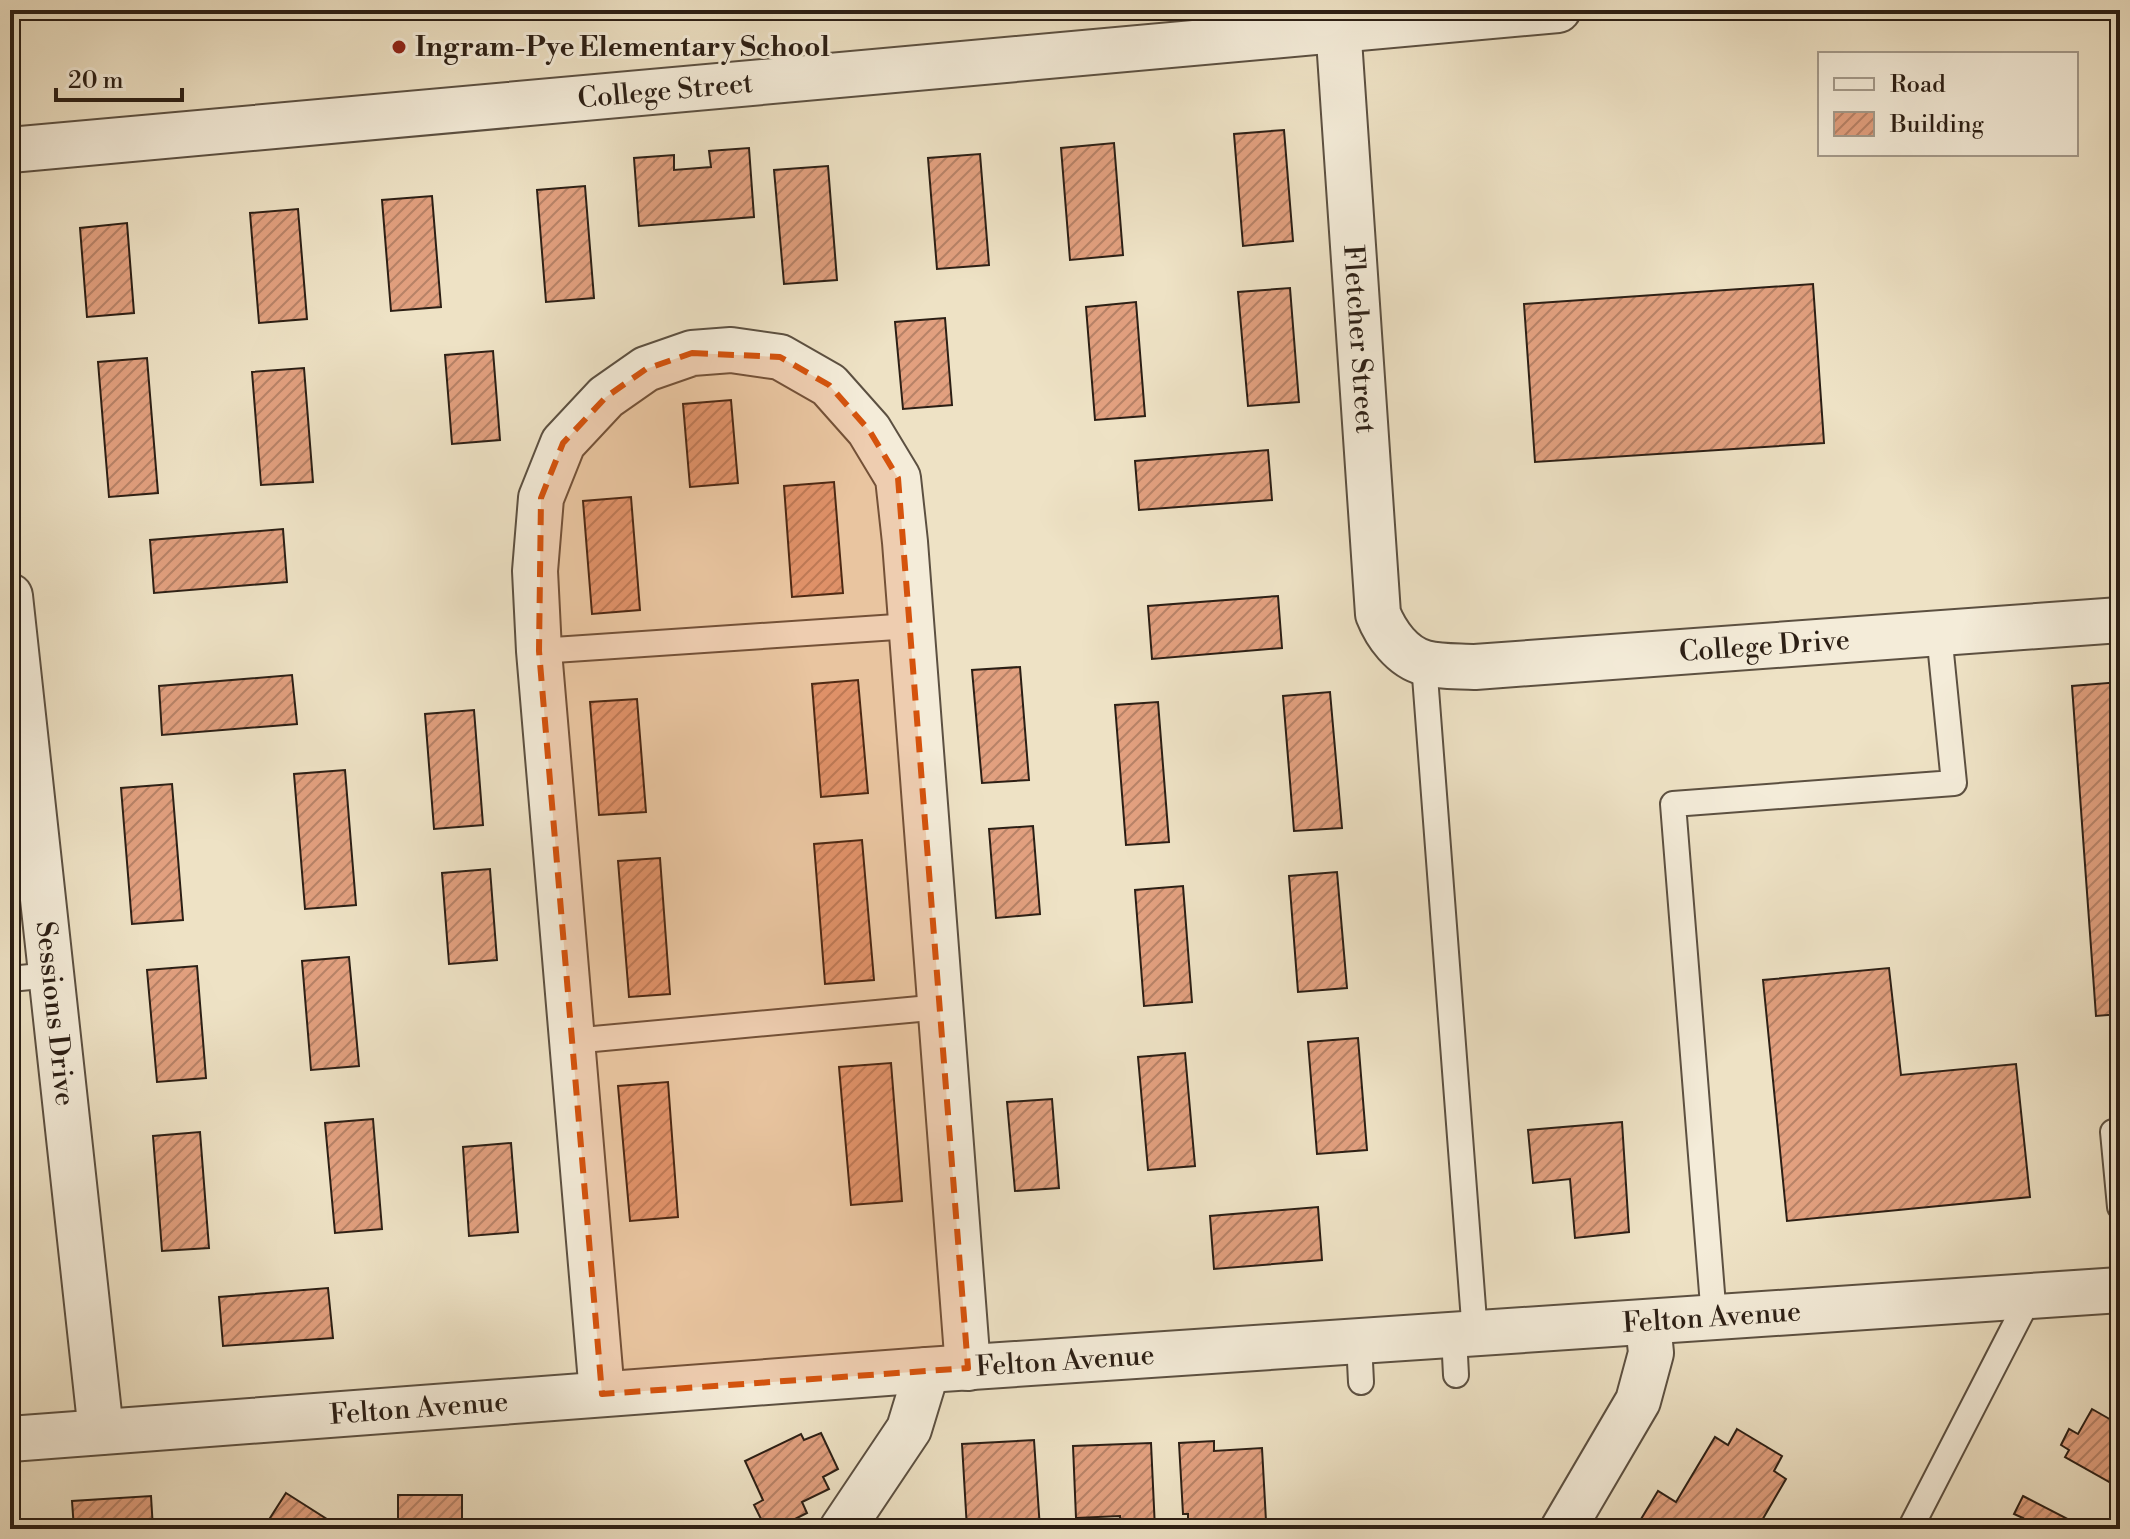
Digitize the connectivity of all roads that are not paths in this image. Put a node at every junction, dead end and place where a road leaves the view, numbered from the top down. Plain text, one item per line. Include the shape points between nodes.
1 (1558, 10) edge
2 (1338, 20) edge
3 (10, 150) edge
4 (10, 596) edge
5 (2120, 620) edge
6 (911, 626) junction
7 (1939, 633) junction
8 (539, 651) junction
9 (1417, 660) junction
10 (23, 835) edge
11 (31, 977) edge
12 (941, 1007) junction
13 (572, 1041) junction
14 (2120, 1132) edge
15 (2120, 1207) edge
16 (2120, 1290) edge
17 (2030, 1296) junction
18 (1714, 1318) junction
19 (1648, 1323) junction
20 (1462, 1348) junction
21 (948, 1369) junction
22 (602, 1394) junction
23 (101, 1432) junction
24 (10, 1439) edge
25 (842, 1529) edge
26 (1563, 1529) edge
27 (1910, 1529) edge

1 - 2 street, College Street
2 - 3 street, College Street
2 - 9 street, Fletcher Street via 1378,614 1386,634
4 - 10 street, Sessions Drive
5 - 7 street, College Drive
6 - 8 lane
6 - 8 street via 898,478 869,430 829,385 780,357 731,350 692,353 646,369 606,397 563,443 541,498 535,571
6 - 12 street
7 - 9 street, College Drive via 1475,667
7 - 18 lane via 1954,783 1673,804
8 - 13 street
9 - 20 lane
10 - 11 street, Sessions Drive
11 - 23 street, Sessions Drive
12 - 13 lane
12 - 21 street
13 - 22 street
14 - 15 lane via 2113,1132
16 - 17 street, Felton Avenue
17 - 18 street, Felton Avenue
17 - 27 lane
18 - 19 street, Felton Avenue
19 - 20 street, Felton Avenue
19 - 26 street via 1651,1353 1638,1401
20 - 21 street, Felton Avenue via 1360,1362
21 - 22 street, Felton Avenue
21 - 25 street
22 - 23 street, Felton Avenue
23 - 24 street, Felton Avenue

